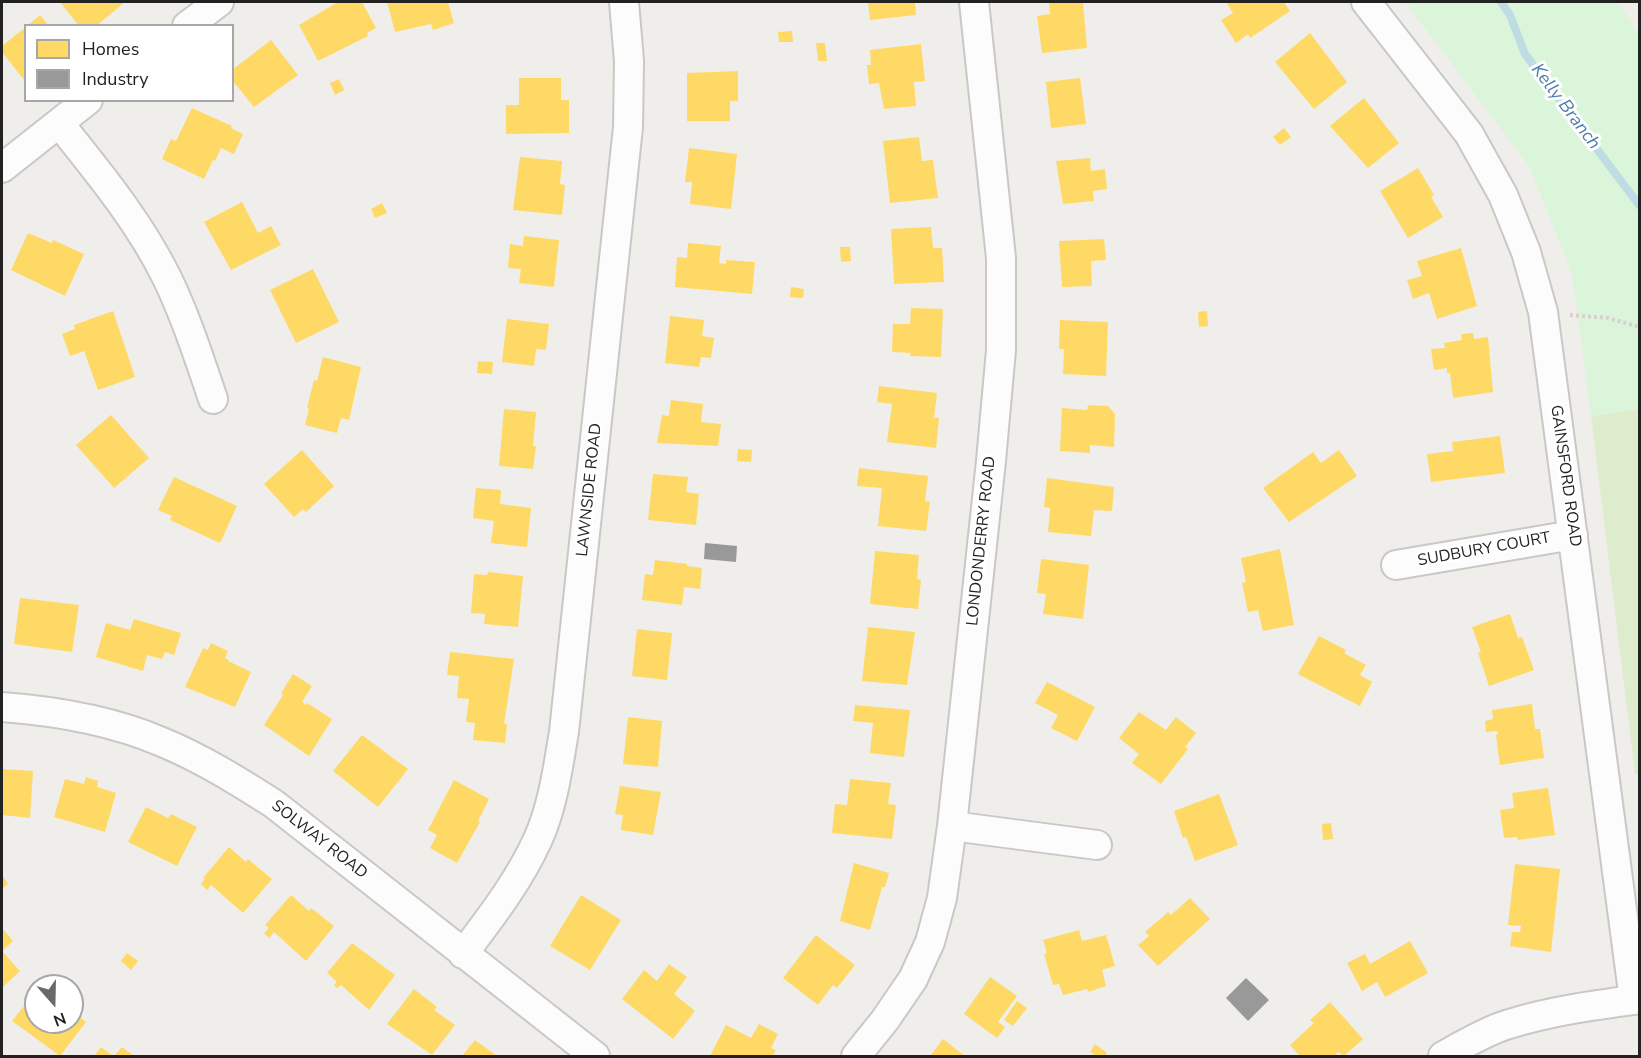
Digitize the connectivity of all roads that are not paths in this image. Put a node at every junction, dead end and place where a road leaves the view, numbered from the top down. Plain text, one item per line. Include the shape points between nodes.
1 (219, 2) edge
2 (624, 2) edge
3 (974, 2) edge
4 (1366, 2) edge
5 (190, 24) edge
6 (85, 102) edge
7 (59, 123) junction
8 (2, 168) edge
9 (213, 399) dead end
10 (1573, 535) junction
11 (1395, 565) dead end
12 (2, 707) edge
13 (952, 826) junction
14 (1097, 845) dead end
15 (463, 954) junction
16 (1637, 999) edge
17 (595, 1056) edge
18 (856, 1056) edge
19 (1443, 1056) edge

1 - 5 street
2 - 15 street, LAWNSIDE ROAD via 628,127 564,732 539,837 510,891
3 - 13 street, LONDONDERRY ROAD via 1001,258 1001,350
4 - 10 street, GAINSFORD ROAD via 1469,134 1503,195 1526,252 1543,312
6 - 7 street
7 - 8 street
7 - 9 street via 105,180 166,276 189,327
10 - 11 street, SUDBURY COURT
10 - 16 street, GAINSFORD ROAD
12 - 15 street, SOLWAY ROAD via 101,721 162,741 225,773 274,804
13 - 14 street
13 - 18 street, LONDONDERRY ROAD via 942,898 930,942 913,979
15 - 17 street, SOLWAY ROAD
16 - 19 street via 1569,1009 1506,1025

